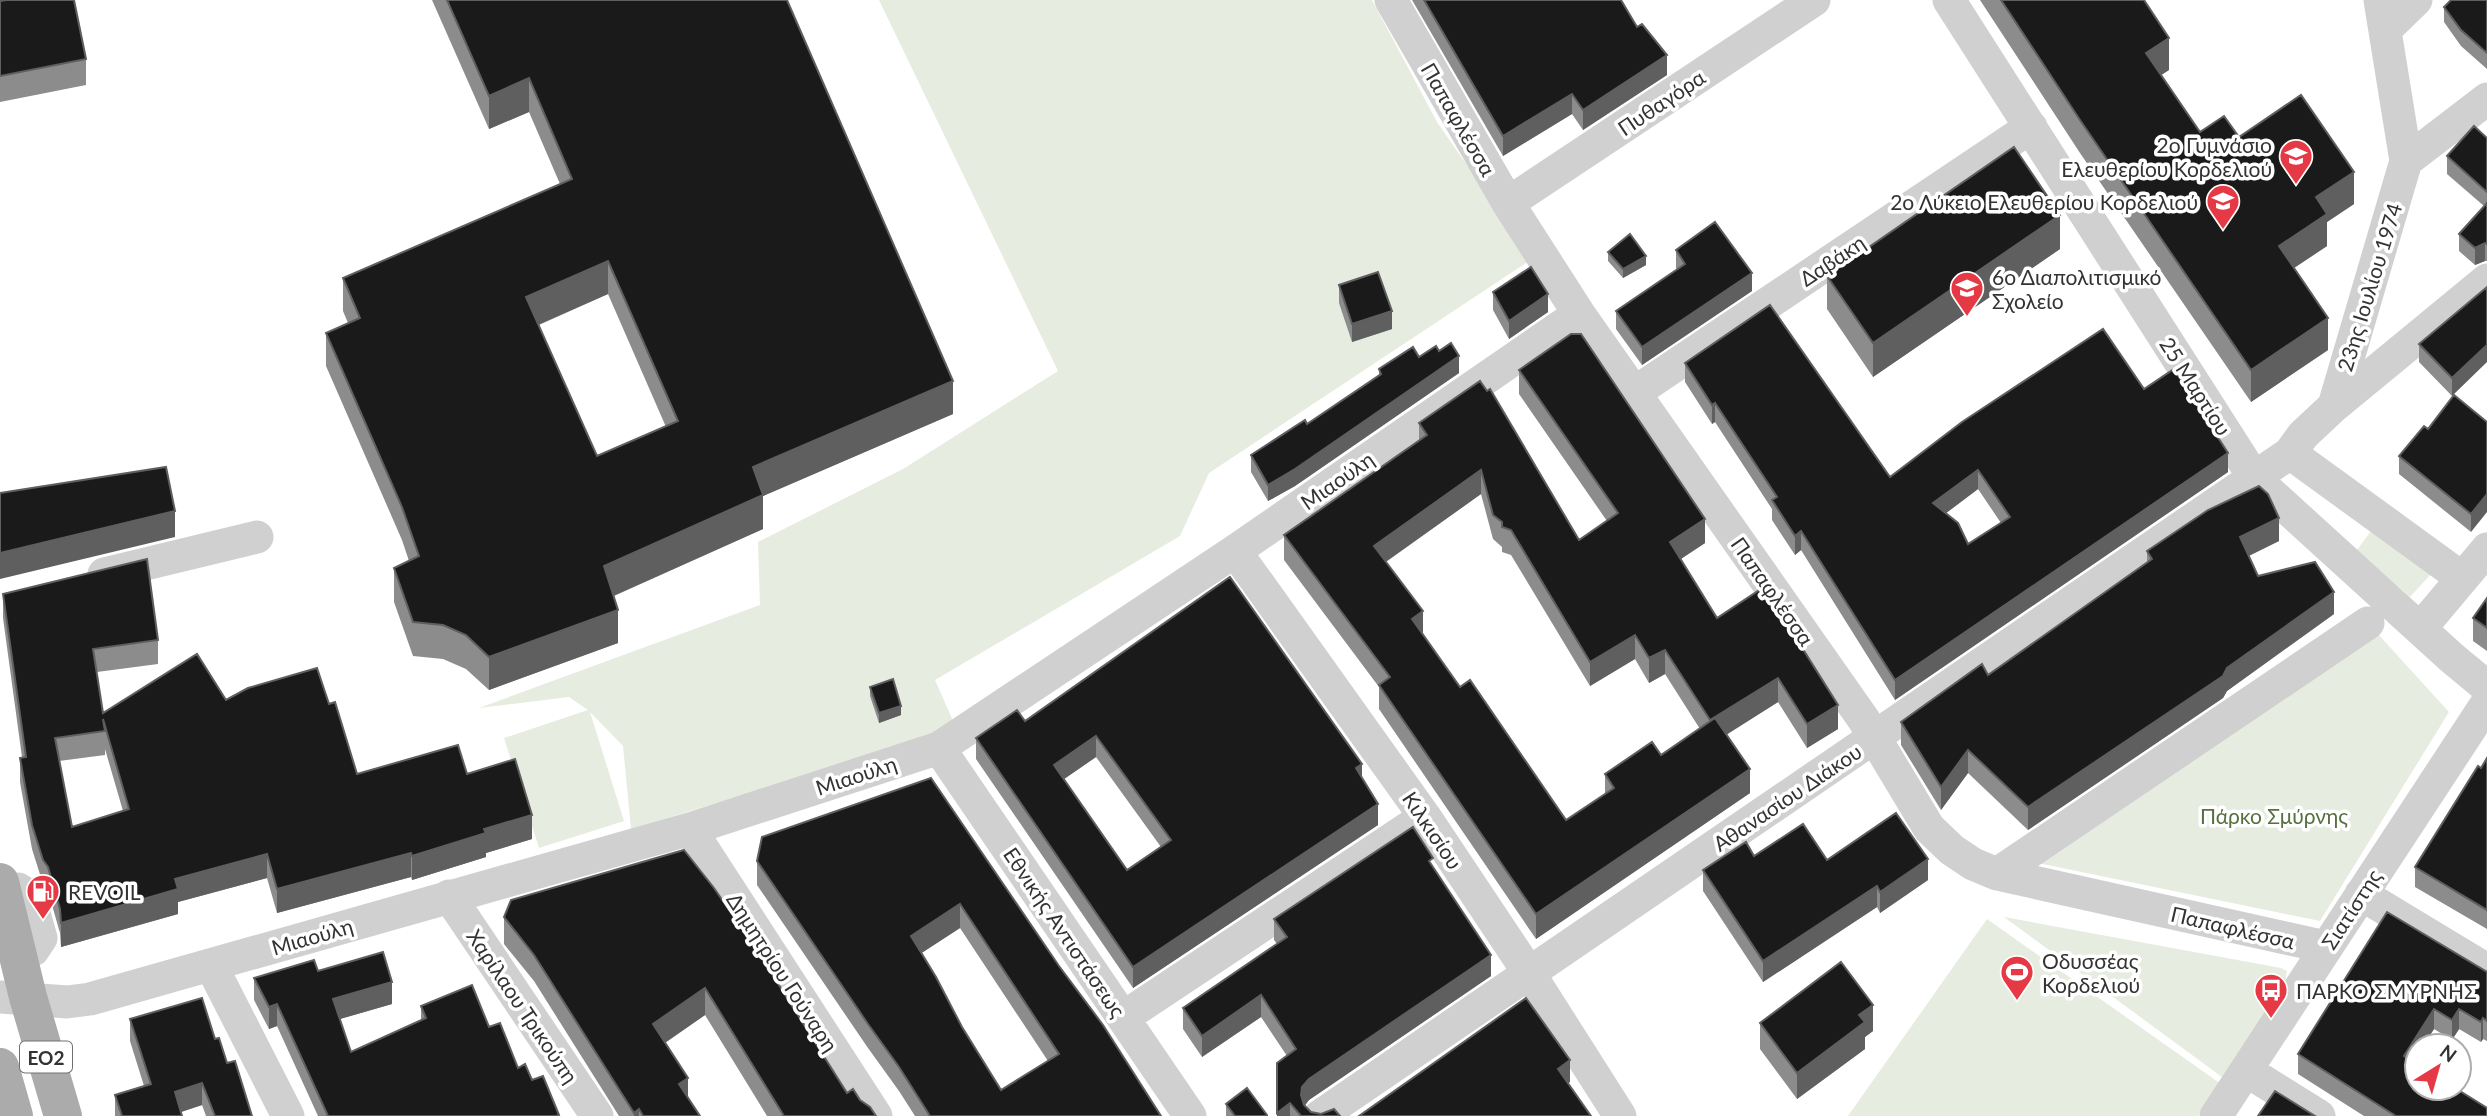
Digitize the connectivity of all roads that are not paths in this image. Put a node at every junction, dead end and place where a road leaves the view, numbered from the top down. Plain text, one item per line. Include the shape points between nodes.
1 (1391, 0) edge
2 (1814, 0) edge
3 (1949, 0) edge
4 (2416, 0) edge
5 (2383, 14) edge
6 (2487, 99) edge
7 (2031, 127) junction
8 (2406, 161) junction
9 (1508, 203) junction
10 (2487, 280) edge
11 (1579, 314) junction
12 (1634, 393) junction
13 (2334, 406) junction
14 (2290, 453) junction
15 (2255, 479) junction
16 (257, 537) dead end
17 (2487, 549) edge
18 (1236, 551) junction
19 (2462, 578) junction
20 (81, 579) edge
21 (2368, 623) dead end
22 (2420, 628) junction
23 (2487, 687) edge
24 (2487, 703) edge
25 (1875, 738) junction
26 (939, 748) junction
27 (1425, 817) junction
28 (690, 829) junction
29 (1997, 874) junction
30 (9, 886) edge
31 (2361, 894) junction
32 (449, 896) junction
33 (2326, 947) junction
34 (33, 950) dead end
35 (211, 965) junction
36 (2487, 970) edge
37 (1530, 973) junction
38 (14, 997) edge
39 (1124, 1017) junction
40 (0, 1067) edge
41 (2247, 1071) junction
42 (15, 1116) edge
43 (63, 1116) edge
44 (288, 1116) edge
45 (597, 1116) edge
46 (876, 1116) edge
47 (1190, 1116) edge
48 (1320, 1116) edge
49 (1620, 1116) edge
50 (2216, 1116) edge
51 (2319, 1116) edge

1 - 9 street, Παπαφλέσσα
2 - 9 street, Πυθαγόρα
3 - 7 street, 25 Μαρτίου
4 - 5 street
5 - 8 street
6 - 8 street
7 - 12 street, Δαβάκη
7 - 15 street, 25 Μαρτίου
8 - 13 street, 23ης Ιουλίου 1974
9 - 11 street, Παπαφλέσσα
10 - 13 street
11 - 12 street, Παπαφλέσσα
11 - 18 street, Μιαούλη
12 - 25 street, Παπαφλέσσα
13 - 14 street
14 - 15 street
14 - 19 street
15 - 22 street, 25 Μαρτίου
15 - 25 street, Αθανασίου Διάκου
16 - 20 street
17 - 19 street
18 - 26 street, Μιαούλη
18 - 27 street, Κιλκισίου
19 - 22 street
21 - 29 street
22 - 23 street, 25 Μαρτίου
24 - 31 street, Σιατίστης
25 - 29 street, Παπαφλέσσα via 1929,828 1962,857
25 - 37 street, Αθανασίου Διάκου
26 - 28 street, Μιαούλη
26 - 39 street, Εθνικής Αντιστάσεως
27 - 37 street, Κιλκισίου
27 - 39 street
28 - 32 street, Μιαούλη
28 - 46 street, Δημητρίου Γούναρη
29 - 33 street, Παπαφλέσσα
30 - 34 street via 29,896 41,938
30 - 38 main road, ΕΟ2
31 - 33 street, Σιατίστης
31 - 36 street
32 - 35 street, Μιαούλη
32 - 45 street, Χαρίλαου Τρικούπη
33 - 41 street, Σιατίστης
35 - 38 street, Μιαούλη via 79,1001
35 - 44 street
37 - 48 street, Αθανασίου Διάκου
37 - 49 street, Κιλκισίου
38 - 43 main road, ΕΟ2
39 - 47 street, Εθνικής Αντιστάσεως
40 - 42 main road, ΕΟ2
41 - 50 street, Σιατίστης
41 - 51 street

